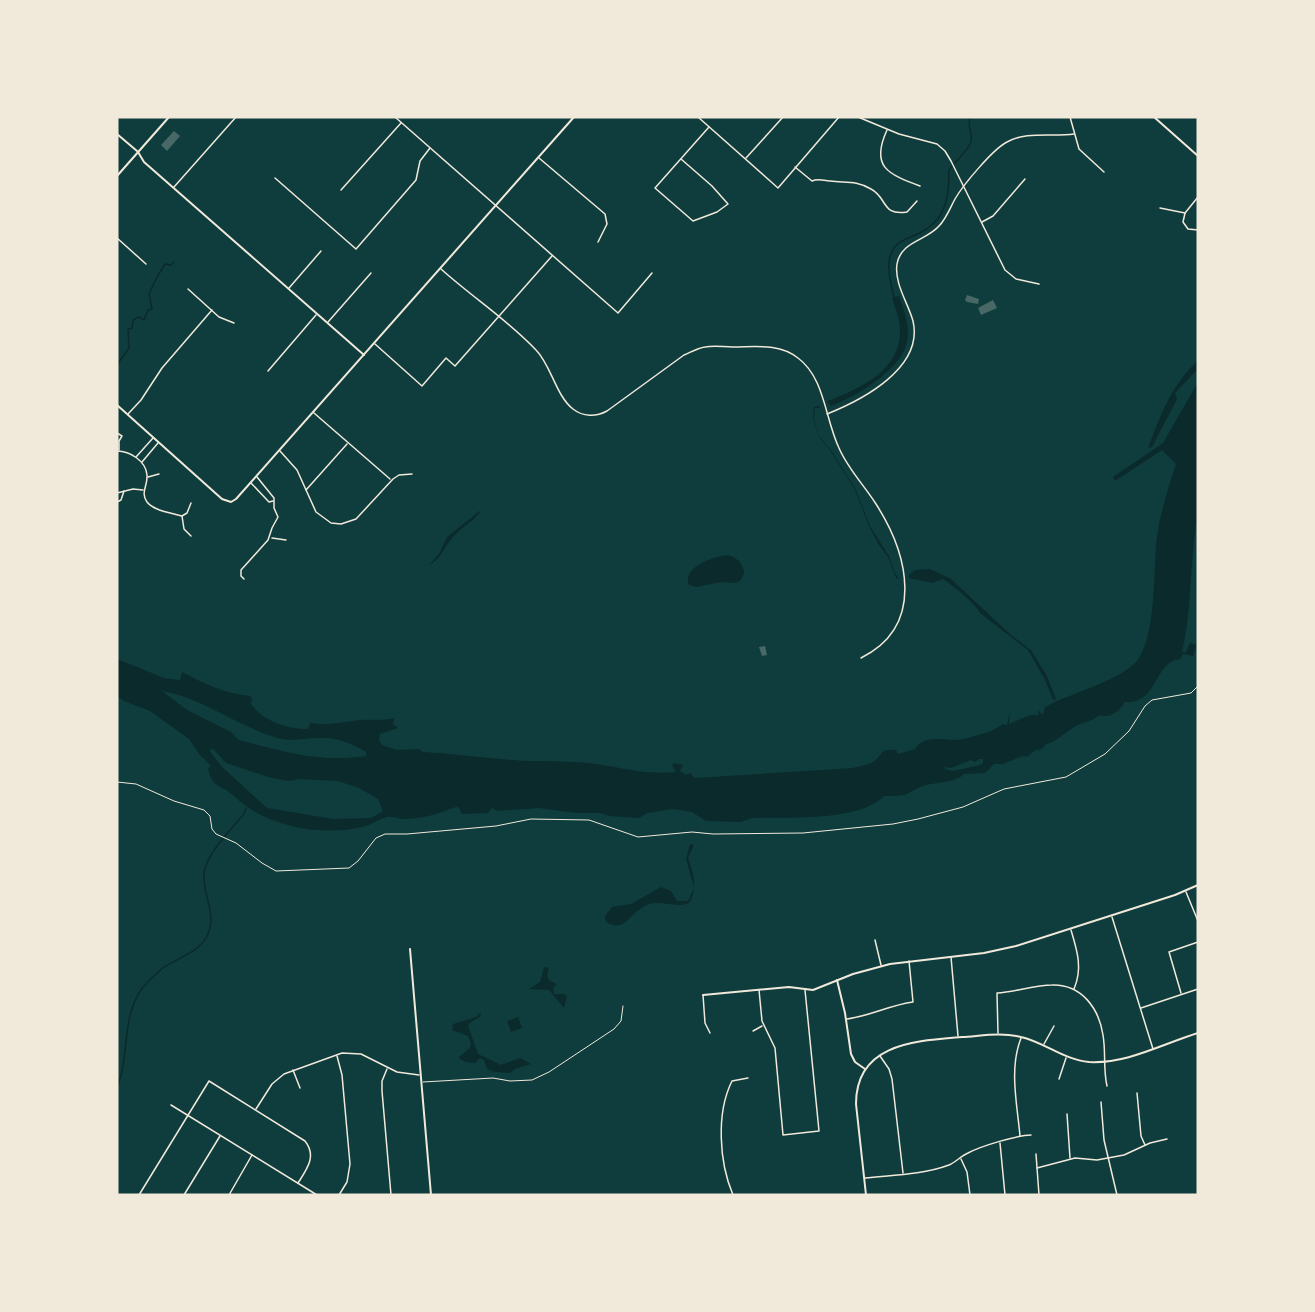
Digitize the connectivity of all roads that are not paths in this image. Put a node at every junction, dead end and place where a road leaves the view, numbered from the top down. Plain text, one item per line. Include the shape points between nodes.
1 (169, 117) edge
2 (236, 117) edge
3 (395, 117) edge
4 (574, 117) edge
5 (698, 117) edge
6 (783, 117) edge
7 (839, 117) edge
8 (858, 117) edge
9 (1070, 117) edge
10 (1154, 117) edge
11 (401, 122) junction
12 (709, 127) junction
13 (887, 129) junction
14 (117, 134) edge
15 (1074, 134) junction
16 (430, 148) junction
17 (138, 152) junction
18 (1198, 156) edge
19 (538, 157) junction
20 (681, 159) junction
21 (746, 159) junction
22 (795, 167) junction
23 (1104, 172) dead end
24 (117, 176) edge
25 (275, 178) dead end
26 (1025, 179) dead end
27 (920, 186) dead end
28 (964, 187) junction
29 (173, 188) junction
30 (341, 190) dead end
31 (1198, 197) edge
32 (917, 201) dead end
33 (496, 206) junction
34 (1160, 208) dead end
35 (1185, 213) junction
36 (982, 222) junction
37 (1198, 230) edge
38 (117, 238) edge
39 (598, 242) dead end
40 (321, 251) dead end
41 (552, 255) junction
42 (146, 264) dead end
43 (440, 269) junction
44 (371, 273) dead end
45 (652, 273) dead end
46 (1039, 284) dead end
47 (288, 288) junction
48 (188, 289) dead end
49 (212, 310) junction
50 (317, 314) junction
51 (498, 316) junction
52 (234, 323) dead end
53 (327, 323) junction
54 (375, 344) junction
55 (364, 355) junction
56 (268, 371) dead end
57 (117, 405) edge
58 (314, 413) junction
59 (128, 414) junction
60 (827, 414) junction
61 (117, 433) edge
62 (153, 437) junction
63 (118, 440) edge
64 (159, 442) junction
65 (348, 442) junction
66 (146, 446) junction
67 (118, 451) edge
68 (151, 451) junction
69 (280, 451) junction
70 (135, 458) junction
71 (141, 462) junction
72 (159, 474) dead end
73 (412, 474) dead end
74 (147, 477) junction
75 (256, 477) junction
76 (391, 480) junction
77 (251, 483) junction
78 (143, 490) junction
79 (306, 490) junction
80 (124, 491) junction
81 (117, 493) edge
82 (274, 501) junction
83 (117, 502) edge
84 (191, 503) dead end
85 (182, 516) junction
86 (191, 536) dead end
87 (270, 538) junction
88 (286, 540) dead end
89 (244, 579) dead end
90 (861, 658) dead end
91 (1198, 885) edge
92 (1186, 891) junction
93 (1112, 916) junction
94 (1198, 921) edge
95 (1071, 929) junction
96 (875, 940) dead end
97 (1198, 942) edge
98 (410, 949) dead end
99 (951, 956) junction
100 (909, 961) junction
101 (881, 966) junction
102 (837, 980) junction
103 (1198, 988) edge
104 (759, 989) junction
105 (1074, 989) junction
106 (805, 990) junction
107 (1181, 993) junction
108 (703, 994) joint
109 (623, 1006) dead end
110 (1140, 1008) junction
111 (846, 1019) junction
112 (763, 1026) junction
113 (1054, 1026) dead end
114 (753, 1031) dead end
115 (710, 1033) dead end
116 (1198, 1033) edge
117 (998, 1034) junction
118 (958, 1037) junction
119 (1021, 1037) junction
120 (1043, 1046) junction
121 (1153, 1049) junction
122 (337, 1055) junction
123 (879, 1056) junction
124 (1067, 1057) junction
125 (1105, 1061) junction
126 (388, 1068) junction
127 (293, 1069) junction
128 (866, 1070) junction
129 (419, 1075) junction
130 (748, 1078) dead end
131 (1059, 1079) dead end
132 (420, 1082) junction
133 (1107, 1086) dead end
134 (300, 1088) dead end
135 (1137, 1093) dead end
136 (1101, 1102) dead end
137 (171, 1105) dead end
138 (256, 1110) junction
139 (1067, 1114) dead end
140 (188, 1115) junction
141 (220, 1135) junction
142 (1031, 1135) dead end
143 (1020, 1136) junction
144 (1167, 1139) dead end
145 (999, 1142) junction
146 (1146, 1145) junction
147 (1036, 1154) dead end
148 (252, 1155) junction
149 (1108, 1158) junction
150 (960, 1159) junction
151 (1070, 1159) junction
152 (1037, 1168) junction
153 (903, 1174) junction
154 (864, 1178) junction
155 (298, 1183) junction
156 (139, 1195) edge
157 (184, 1195) edge
158 (229, 1195) edge
159 (317, 1195) edge
160 (339, 1195) edge
161 (391, 1195) edge
162 (431, 1195) edge
163 (733, 1195) edge
164 (866, 1195) edge
165 (970, 1195) edge
166 (1005, 1195) edge
167 (1040, 1195) edge
168 (1117, 1195) edge

1 - 17 street
2 - 29 street
3 - 11 street
4 - 19 street
5 - 12 street
6 - 21 street
7 - 22 street
8 - 13 street
9 - 15 street
10 - 18 street
11 - 16 street
11 - 30 street
12 - 20 street
12 - 21 street
13 - 27 street via 880,149 885,168
13 - 28 street via 937,144 945,151
14 - 17 street
15 - 23 street via 1082,152
15 - 28 street via 1010,140
16 - 25 street via 420,161 415,182 356,249
16 - 33 street
17 - 24 street
17 - 29 street via 141,160
19 - 33 street
19 - 39 street via 605,214 607,224
20 - 20 street via 655,188 693,221 728,204
21 - 22 street via 778,188
22 - 32 street via 812,181 848,181 871,188 892,211 907,212
26 - 36 street via 993,216
28 - 36 street
28 - 60 street via 939,227 906,247 897,262 897,275 913,324 908,356 884,382
29 - 47 street
31 - 35 street
33 - 41 street
33 - 43 street
34 - 35 street
35 - 37 street via 1185,226
36 - 46 street via 1005,270 1016,279
38 - 42 street
40 - 47 street
41 - 45 street via 618,314
41 - 51 street
43 - 51 street
43 - 54 street
44 - 53 street
47 - 50 street
48 - 49 street
49 - 52 street
49 - 59 street
50 - 53 street
50 - 56 street
51 - 54 street via 454,366 446,358 422,386
51 - 60 street via 538,351 569,406 583,415 604,413 684,355 718,346 771,347 797,357 815,378
53 - 55 street
54 - 55 street
55 - 58 street
57 - 59 street
58 - 65 street
58 - 69 street
59 - 62 street
60 - 90 street via 845,461 886,523 905,574 905,599 897,625 880,646
61 - 63 street via 123,436
62 - 64 street
62 - 66 street
63 - 67 street
64 - 68 street
64 - 77 street via 226,501 236,499
65 - 76 street
65 - 79 street
66 - 68 street
66 - 70 street
67 - 70 street
68 - 71 street
69 - 75 street
69 - 79 street via 294,465
70 - 71 street
71 - 74 street
72 - 74 street
73 - 76 street
74 - 78 street
75 - 77 street
75 - 82 street
76 - 79 street via 360,516 341,524 319,516
77 - 82 street via 269,502
78 - 80 street
78 - 85 street via 152,507
80 - 81 street
80 - 83 street
82 - 87 street via 278,517
84 - 85 street via 188,513
85 - 86 street via 184,529
87 - 88 street
87 - 89 street via 241,570
91 - 92 street
92 - 93 street
92 - 94 street
93 - 95 street
93 - 110 street
95 - 99 street via 1006,949
95 - 105 street via 1079,964
96 - 101 street
97 - 107 street via 1169,952
98 - 129 street
99 - 100 street
99 - 118 street
100 - 101 street
100 - 111 street via 913,1002
101 - 102 street
102 - 106 street
102 - 111 street
103 - 107 street
104 - 106 street
104 - 108 street
104 - 112 street
105 - 117 street via 1050,985 997,993
105 - 125 street via 1090,1001 1099,1018
106 - 112 street via 819,1131 783,1135 775,1048
107 - 110 street
108 - 115 street via 705,1023
109 - 132 lane via 621,1021 614,1029 532,1080
110 - 121 street
111 - 128 street via 851,1054
112 - 114 street
113 - 120 street
116 - 121 street
117 - 118 street
117 - 119 street
118 - 123 street via 915,1042
119 - 120 street
119 - 143 street via 1014,1077
120 - 124 street
121 - 125 street
122 - 126 street via 361,1054
122 - 127 street
122 - 160 street via 350,1164 349,1176
123 - 128 street
123 - 153 street via 892,1078
124 - 125 street
124 - 131 street
125 - 133 street
126 - 129 street
126 - 161 street via 381,1091
127 - 134 street
127 - 138 street via 272,1083
128 - 154 street via 856,1098
129 - 132 street
130 - 163 street via 732,1081 721,1110 726,1174
132 - 162 street
135 - 146 street
136 - 149 street
137 - 140 street
138 - 140 street via 209,1081
138 - 155 street via 308,1145 311,1160
139 - 151 street
140 - 141 street
140 - 156 street
141 - 148 street
141 - 157 street
142 - 143 street
143 - 145 street
144 - 146 street
145 - 150 street
145 - 166 street
146 - 149 street via 1132,1153
147 - 152 street
148 - 155 street
148 - 158 street
149 - 151 street
149 - 168 street
150 - 153 street via 939,1168
150 - 165 street via 967,1172
151 - 152 street
152 - 167 street
153 - 154 street
154 - 164 street
155 - 159 street

